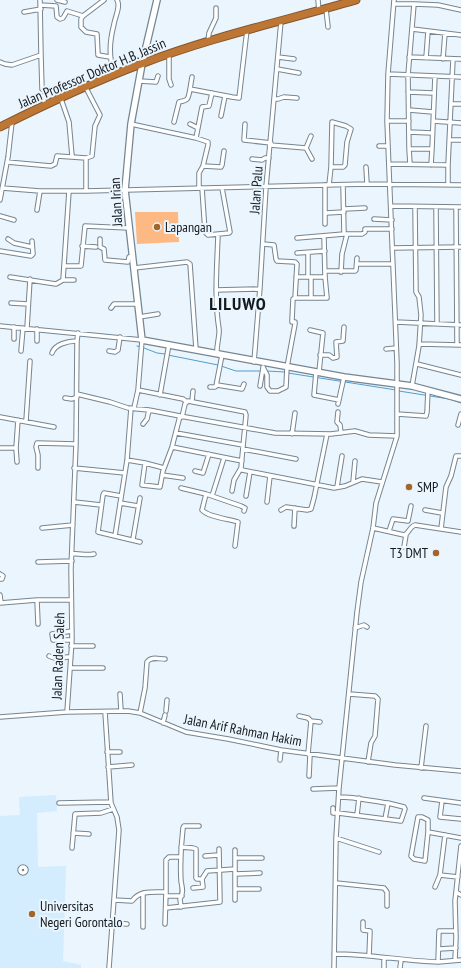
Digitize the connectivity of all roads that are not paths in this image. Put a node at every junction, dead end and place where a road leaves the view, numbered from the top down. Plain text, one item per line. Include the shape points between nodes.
1 (40, 0) edge
2 (52, 0) edge
3 (57, 0) edge
4 (104, 0) edge
5 (117, 0) edge
6 (157, 0) edge
7 (318, 0) edge
8 (356, 0) edge
9 (65, 2) dead end
10 (394, 2) edge
11 (414, 4) junction
12 (52, 5) junction
13 (40, 7) junction
14 (216, 8) dead end
15 (322, 10) junction
16 (461, 10) edge
17 (24, 12) dead end
18 (83, 16) junction
19 (281, 21) junction
20 (328, 27) dead end
21 (412, 29) junction
22 (247, 30) junction
23 (428, 31) junction
24 (445, 33) junction
25 (461, 35) edge
26 (208, 41) junction
27 (169, 54) junction
28 (41, 55) junction
29 (110, 57) junction
30 (278, 57) junction
31 (409, 57) junction
32 (426, 58) junction
33 (294, 59) dead end
34 (443, 59) junction
35 (453, 59) junction
36 (461, 59) edge
37 (0, 62) edge
38 (142, 64) junction
39 (277, 69) junction
40 (299, 73) dead end
41 (388, 74) junction
42 (114, 75) junction
43 (408, 75) junction
44 (158, 76) dead end
45 (434, 76) junction
46 (192, 77) dead end
47 (452, 77) junction
48 (461, 77) edge
49 (139, 81) junction
50 (171, 85) dead end
51 (86, 88) junction
52 (42, 89) dead end
53 (190, 89) junction
54 (408, 92) junction
55 (212, 93) junction
56 (433, 93) junction
57 (43, 96) dead end
58 (226, 96) junction
59 (61, 98) junction
60 (297, 98) dead end
61 (274, 99) junction
62 (451, 104) junction
63 (461, 104) edge
64 (45, 106) junction
65 (409, 110) junction
66 (433, 112) junction
67 (221, 116) dead end
68 (12, 121) junction
69 (387, 121) junction
70 (409, 121) junction
71 (433, 121) junction
72 (174, 122) dead end
73 (450, 123) junction
74 (461, 123) edge
75 (131, 124) junction
76 (190, 124) dead end
77 (245, 124) dead end
78 (0, 127) edge
79 (198, 128) junction
80 (409, 132) junction
81 (432, 133) junction
82 (312, 136) dead end
83 (196, 138) junction
84 (449, 140) junction
85 (461, 140) edge
86 (270, 144) junction
87 (379, 146) dead end
88 (388, 146) junction
89 (306, 148) junction
90 (409, 149) junction
91 (432, 150) junction
92 (224, 151) dead end
93 (72, 156) junction
94 (86, 158) junction
95 (269, 158) junction
96 (252, 159) dead end
97 (312, 159) dead end
98 (6, 162) junction
99 (389, 164) junction
100 (410, 164) junction
101 (431, 165) junction
102 (448, 165) junction
103 (203, 166) junction
104 (331, 167) junction
105 (366, 167) dead end
106 (367, 184) junction
107 (390, 184) junction
108 (325, 185) junction
109 (330, 185) junction
110 (343, 185) junction
111 (448, 185) junction
112 (461, 185) edge
113 (266, 187) junction
114 (200, 188) junction
115 (222, 188) junction
116 (1, 190) edge
117 (40, 190) junction
118 (125, 190) junction
119 (69, 191) junction
120 (86, 191) junction
121 (0, 200) edge
122 (392, 206) junction
123 (415, 207) junction
124 (436, 207) junction
125 (456, 207) junction
126 (461, 207) edge
127 (365, 208) dead end
128 (37, 210) dead end
129 (344, 210) junction
130 (326, 214) junction
131 (0, 216) edge
132 (374, 219) dead end
133 (14, 220) dead end
134 (392, 220) junction
135 (325, 224) dead end
136 (129, 228) junction
137 (392, 229) junction
138 (346, 234) junction
139 (218, 235) junction
140 (324, 237) junction
141 (297, 238) dead end
142 (8, 239) dead end
143 (100, 239) dead end
144 (32, 241) dead end
145 (263, 244) junction
146 (82, 246) junction
147 (32, 247) junction
148 (96, 247) dead end
149 (415, 247) junction
150 (436, 247) junction
151 (456, 247) junction
152 (461, 247) edge
153 (392, 248) junction
154 (0, 251) edge
155 (325, 252) junction
156 (308, 253) junction
157 (297, 254) dead end
158 (133, 256) junction
159 (357, 258) dead end
160 (357, 264) junction
161 (392, 264) junction
162 (64, 266) junction
163 (134, 268) junction
164 (325, 271) junction
165 (341, 272) junction
166 (10, 276) dead end
167 (296, 276) junction
168 (309, 277) junction
169 (325, 277) junction
170 (30, 279) junction
171 (63, 280) junction
172 (74, 280) dead end
173 (260, 289) junction
174 (216, 290) junction
175 (295, 298) junction
176 (311, 298) junction
177 (11, 303) dead end
178 (28, 304) junction
179 (138, 304) junction
180 (111, 308) dead end
181 (158, 314) dead end
182 (139, 317) junction
183 (396, 322) junction
184 (420, 323) junction
185 (438, 324) junction
186 (459, 325) edge
187 (0, 326) edge
188 (14, 327) junction
189 (344, 327) dead end
190 (25, 328) junction
191 (37, 330) junction
192 (310, 330) dead end
193 (78, 334) junction
194 (14, 339) dead end
195 (120, 339) junction
196 (77, 340) junction
197 (37, 341) dead end
198 (142, 342) junction
199 (168, 344) junction
200 (419, 344) junction
201 (459, 345) edge
202 (396, 348) junction
203 (196, 349) junction
204 (386, 349) dead end
205 (21, 351) dead end
206 (109, 351) dead end
207 (52, 353) dead end
208 (219, 354) junction
209 (320, 355) junction
210 (30, 361) dead end
211 (254, 362) junction
212 (417, 364) junction
213 (263, 369) junction
214 (287, 371) junction
215 (316, 374) junction
216 (461, 374) edge
217 (344, 378) junction
218 (244, 384) dead end
219 (217, 385) junction
220 (260, 386) dead end
221 (412, 386) junction
222 (210, 387) dead end
223 (398, 388) junction
224 (138, 390) junction
225 (193, 391) dead end
226 (427, 393) junction
227 (77, 395) junction
228 (160, 395) junction
229 (65, 398) dead end
230 (461, 399) edge
231 (192, 401) junction
232 (186, 402) junction
233 (133, 408) junction
234 (149, 410) junction
235 (338, 412) dead end
236 (295, 414) dead end
237 (400, 414) junction
238 (461, 414) edge
239 (181, 416) junction
240 (0, 417) edge
241 (18, 420) junction
242 (26, 421) junction
243 (143, 424) dead end
244 (458, 425) dead end
245 (54, 427) dead end
246 (245, 428) junction
247 (176, 433) junction
248 (341, 433) junction
249 (292, 434) junction
250 (327, 434) junction
251 (397, 436) junction
252 (76, 444) junction
253 (243, 447) junction
254 (0, 448) edge
255 (16, 448) junction
256 (172, 448) junction
257 (209, 454) junction
258 (342, 456) dead end
259 (461, 456) edge
260 (224, 458) junction
261 (127, 460) junction
262 (296, 460) dead end
263 (242, 461) junction
264 (355, 461) dead end
265 (17, 462) dead end
266 (145, 463) junction
267 (38, 468) dead end
268 (74, 468) junction
269 (164, 468) junction
270 (241, 468) junction
271 (195, 471) dead end
272 (250, 472) junction
273 (125, 473) junction
274 (162, 475) junction
275 (270, 476) junction
276 (183, 478) dead end
277 (353, 482) junction
278 (382, 482) junction
279 (317, 484) junction
280 (337, 487) junction
281 (181, 488) dead end
282 (232, 491) dead end
283 (206, 494) junction
284 (121, 496) junction
285 (212, 496) junction
286 (246, 496) dead end
287 (140, 498) dead end
288 (74, 502) junction
289 (267, 502) dead end
290 (120, 503) junction
291 (101, 505) junction
292 (138, 506) junction
293 (411, 506) dead end
294 (295, 508) junction
295 (281, 510) dead end
296 (425, 510) dead end
297 (244, 511) dead end
298 (442, 513) junction
299 (73, 525) junction
300 (294, 526) dead end
301 (42, 528) dead end
302 (373, 528) junction
303 (441, 529) junction
304 (389, 531) junction
305 (461, 532) edge
306 (406, 534) junction
307 (115, 536) junction
308 (133, 539) junction
309 (140, 542) dead end
310 (235, 546) dead end
311 (404, 547) dead end
312 (72, 554) junction
313 (94, 554) dead end
314 (72, 561) junction
315 (38, 562) dead end
316 (0, 574) edge
317 (0, 579) edge
318 (0, 595) edge
319 (37, 600) junction
320 (71, 600) junction
321 (0, 603) edge
322 (38, 624) dead end
323 (367, 627) dead end
324 (355, 628) junction
325 (72, 631) junction
326 (72, 640) junction
327 (71, 646) junction
328 (93, 646) dead end
329 (49, 656) dead end
330 (71, 658) junction
331 (165, 659) dead end
332 (70, 668) junction
333 (103, 668) dead end
334 (120, 694) dead end
335 (349, 694) junction
336 (167, 700) dead end
337 (121, 711) junction
338 (66, 712) junction
339 (105, 712) junction
340 (140, 713) junction
341 (299, 716) dead end
342 (0, 717) edge
343 (311, 721) junction
344 (163, 722) junction
345 (320, 722) dead end
346 (426, 726) dead end
347 (281, 750) junction
348 (107, 752) junction
349 (120, 752) dead end
350 (309, 755) junction
351 (342, 759) junction
352 (280, 760) dead end
353 (368, 762) junction
354 (132, 765) dead end
355 (108, 767) junction
356 (421, 768) junction
357 (461, 771) edge
358 (309, 776) dead end
359 (339, 788) junction
360 (313, 789) dead end
361 (339, 797) junction
362 (359, 798) junction
363 (424, 798) dead end
364 (442, 801) junction
365 (110, 802) junction
366 (59, 803) dead end
367 (388, 803) junction
368 (461, 803) edge
369 (333, 808) dead end
370 (113, 810) junction
371 (338, 813) junction
372 (358, 815) junction
373 (461, 818) edge
374 (385, 819) junction
375 (199, 826) dead end
376 (428, 832) junction
377 (74, 833) junction
378 (89, 834) dead end
379 (445, 835) junction
380 (336, 838) junction
381 (461, 838) edge
382 (461, 846) edge
383 (181, 847) junction
384 (72, 848) dead end
385 (219, 849) dead end
386 (235, 850) dead end
387 (378, 852) dead end
388 (219, 855) junction
389 (206, 856) dead end
390 (180, 857) junction
391 (235, 858) junction
392 (262, 858) dead end
393 (219, 870) junction
394 (235, 871) junction
395 (260, 873) dead end
396 (440, 875) junction
397 (458, 877) junction
398 (202, 879) junction
399 (336, 884) junction
400 (435, 887) dead end
401 (193, 888) dead end
402 (235, 889) junction
403 (259, 889) dead end
404 (456, 892) junction
405 (143, 893) junction
406 (166, 894) junction
407 (461, 895) edge
408 (182, 896) junction
409 (114, 900) junction
410 (235, 900) dead end
411 (387, 906) dead end
412 (181, 907) junction
413 (166, 908) junction
414 (363, 922) dead end
415 (112, 923) junction
416 (126, 924) dead end
417 (165, 924) dead end
418 (143, 927) dead end
419 (363, 930) junction
420 (456, 931) junction
421 (362, 935) dead end
422 (456, 948) junction
423 (439, 949) junction
424 (334, 954) junction
425 (369, 956) junction
426 (384, 958) junction
427 (401, 960) junction
428 (455, 960) junction
429 (461, 960) edge
430 (438, 962) junction
431 (109, 968) edge
432 (334, 968) edge
433 (384, 968) edge
434 (400, 968) edge

1 - 13 street
2 - 12 street
3 - 9 street
4 - 18 street
5 - 29 street via 119,4 113,26
6 - 38 street, Jalan Irian
7 - 15 street
8 - 15 highway, Jalan Professor Doktor H.B. Jassin
10 - 11 street
10 - 41 street
11 - 16 street via 438,5
11 - 21 street
12 - 13 street
12 - 18 street via 57,8 58,19 62,19 67,11
13 - 17 street
13 - 28 street
14 - 26 street via 216,18 208,34
15 - 19 highway, Jalan Professor Doktor H.B. Jassin
15 - 20 street
18 - 29 street via 81,27 86,32 97,34 98,55
19 - 22 highway, Jalan Professor Doktor H.B. Jassin
19 - 30 street, Jalan Palu
21 - 23 street
21 - 31 street
22 - 26 highway, Jalan Professor Doktor H.B. Jassin
22 - 58 street via 239,98
23 - 24 street
23 - 32 street
24 - 25 street
24 - 34 street
26 - 27 highway, Jalan Professor Doktor H.B. Jassin
27 - 38 highway, Jalan Professor Doktor H.B. Jassin
27 - 50 street
28 - 37 street via 12,64
28 - 52 street
29 - 42 street
30 - 33 street
30 - 39 street, Jalan Palu
31 - 32 street
31 - 43 street
32 - 34 street
34 - 35 street
35 - 36 street
35 - 47 street
38 - 42 highway, Jalan Professor Doktor H.B. Jassin
38 - 49 street, Jalan Irian
39 - 40 street
39 - 61 street, Jalan Palu
41 - 43 street
41 - 69 street
42 - 51 highway, Jalan Professor Doktor H.B. Jassin
43 - 45 street
43 - 54 street
44 - 49 street via 156,82
45 - 47 street
45 - 56 street
46 - 53 street
47 - 48 street
47 - 62 street
49 - 75 street, Jalan Irian
51 - 59 highway, Jalan Professor Doktor H.B. Jassin
51 - 94 street via 100,115 95,126 92,156
53 - 55 street
53 - 72 street via 186,100 179,102
54 - 56 street
54 - 65 street
55 - 58 street
55 - 79 street via 209,106 202,107
56 - 66 street
57 - 64 street
58 - 67 street
59 - 64 highway, Jalan Professor Doktor H.B. Jassin
59 - 93 street via 69,122
60 - 61 street
61 - 86 street, Jalan Palu
62 - 63 street
62 - 73 street
64 - 68 highway, Jalan Professor Doktor H.B. Jassin
65 - 66 street
65 - 70 street
66 - 71 street
68 - 78 highway, Jalan Professor Doktor H.B. Jassin
68 - 98 street
69 - 70 street
69 - 88 street
70 - 80 street
71 - 73 street
71 - 81 street
73 - 74 street
73 - 84 street
75 - 83 street
75 - 118 street, Jalan Irian
76 - 79 street
77 - 86 street via 244,140
79 - 83 street
80 - 81 street
80 - 90 street
81 - 91 street
82 - 89 street
83 - 103 street via 208,143
84 - 85 street
84 - 102 street
86 - 89 street
86 - 95 street, Jalan Palu
87 - 88 street
88 - 99 street
89 - 97 street
90 - 91 street
90 - 100 street
91 - 101 street
92 - 103 street via 221,167
93 - 94 street
93 - 98 street via 57,156 54,165 51,166
94 - 120 street
95 - 96 street
95 - 113 street, Jalan Palu
98 - 116 street
99 - 100 street
99 - 107 street
100 - 101 street
101 - 102 street
102 - 111 street
103 - 114 street via 199,173
104 - 104 street via 345,165 351,129 333,121
104 - 109 street
105 - 106 street
106 - 107 street
106 - 110 street
107 - 111 street
107 - 122 street
108 - 109 street
108 - 113 street
108 - 130 street
109 - 110 street
110 - 129 street
111 - 112 street
113 - 115 street
113 - 145 street, Jalan Palu
114 - 115 street
114 - 118 street
114 - 139 street via 206,234
115 - 139 street via 230,232
116 - 117 street
116 - 121 street
117 - 119 street
117 - 128 street
118 - 120 street
118 - 136 street, Jalan Irian
119 - 120 street
119 - 162 street
122 - 123 street
122 - 134 street
123 - 124 street
123 - 149 street
124 - 125 street
124 - 150 street
125 - 126 street
125 - 151 street
127 - 129 street
129 - 130 street
129 - 138 street
130 - 135 street
131 - 133 street
132 - 134 street
134 - 137 street
136 - 146 street via 86,226
136 - 158 street, Jalan Irian
137 - 138 street via 365,229 362,234
137 - 153 street
138 - 140 street
138 - 165 street
139 - 174 street
140 - 141 street
140 - 155 street
142 - 147 street
143 - 158 street via 105,260 128,262 129,256
144 - 147 street
145 - 167 street via 274,246 277,261 296,263
145 - 173 street, Jalan Palu
146 - 148 street
146 - 162 street via 81,266
147 - 154 street via 33,254 30,257
149 - 150 street
149 - 153 street
149 - 184 street
150 - 151 street
150 - 185 street
151 - 152 street
151 - 186 street
153 - 161 street
155 - 156 street
155 - 164 street
156 - 157 street
156 - 168 street
158 - 163 street, Jalan Irian
159 - 160 street
160 - 161 street
160 - 165 street via 355,271
161 - 183 street
162 - 171 street
163 - 179 street, Jalan Irian
163 - 203 street via 189,263
164 - 165 street
164 - 169 street
166 - 170 street
167 - 168 street
167 - 175 street
168 - 169 street
168 - 176 street
169 - 176 street via 327,298
170 - 171 street via 56,284
170 - 178 street
171 - 172 street
173 - 174 street
173 - 211 street, Jalan Palu
174 - 208 street via 219,329 216,347
175 - 176 street
175 - 214 street via 292,320 295,324
177 - 178 street
178 - 190 street
179 - 180 street via 114,304
179 - 182 street, Jalan Irian
181 - 182 street
182 - 198 street, Jalan Irian
183 - 184 street
183 - 202 street
184 - 185 street
184 - 200 street
185 - 186 street
186 - 201 street
187 - 188 street
188 - 190 street
188 - 194 street
189 - 209 street via 343,341 336,342 337,357
190 - 191 street
190 - 205 street
191 - 193 street
191 - 197 street
192 - 209 street via 322,333
193 - 195 street
193 - 196 street
195 - 198 street
195 - 206 street via 117,351
196 - 207 street via 57,346
196 - 227 street
198 - 199 street
198 - 224 street
199 - 203 street
199 - 228 street
200 - 201 street
200 - 212 street
202 - 204 street
202 - 223 street
203 - 208 street
208 - 211 street
208 - 219 street
209 - 215 street
210 - 242 street
211 - 213 street
212 - 216 street
212 - 221 street
213 - 214 street
213 - 214 street via 270,391 286,387
213 - 220 street
214 - 215 street
215 - 217 street
215 - 217 street via 314,395 339,402
217 - 223 street
218 - 219 street via 242,389
219 - 222 street
221 - 223 street
221 - 226 street
223 - 237 street
224 - 228 street
224 - 233 street
225 - 231 street
226 - 230 street
226 - 237 street via 425,416
227 - 229 street via 73,399
227 - 233 street
227 - 252 street
228 - 232 street via 183,399
231 - 232 street
231 - 246 street via 244,411
232 - 239 street
233 - 234 street
233 - 261 street
234 - 239 street
234 - 243 street
235 - 248 street via 337,422
236 - 249 street
237 - 251 street
238 - 244 street
239 - 246 street
239 - 247 street
240 - 241 street
241 - 242 street
241 - 255 street
242 - 245 street
246 - 249 street
246 - 253 street
247 - 253 street
247 - 256 street
248 - 250 street
248 - 251 street via 355,431 369,435
249 - 250 street
250 - 279 street
251 - 278 street
252 - 267 street via 37,442
252 - 268 street
253 - 262 street
253 - 263 street
254 - 255 street
255 - 265 street
256 - 257 street
256 - 269 street
257 - 260 street
257 - 271 street via 203,473
258 - 280 street
259 - 298 street via 456,456 446,487
260 - 263 street
260 - 285 street
261 - 266 street
261 - 273 street
263 - 270 street
264 - 277 street
266 - 269 street
266 - 274 street via 142,485 160,487
268 - 273 street
268 - 288 street
269 - 274 street
270 - 272 street
270 - 282 street via 234,480
272 - 275 street
272 - 286 street
273 - 284 street
274 - 276 street
275 - 279 street
275 - 289 street
277 - 278 street via 364,479
277 - 280 street
278 - 302 street
279 - 280 street
279 - 294 street via 310,509
281 - 283 street
283 - 285 street
283 - 310 street via 202,511 238,522
284 - 290 street
284 - 291 street via 104,493
285 - 297 street via 241,506 245,508
287 - 292 street
288 - 291 street
288 - 299 street
290 - 292 street
290 - 307 street
291 - 307 street via 98,532
292 - 308 street
293 - 304 street via 408,521 393,519
294 - 295 street via 285,507
294 - 300 street
296 - 298 street
298 - 303 street
299 - 301 street
299 - 312 street
302 - 304 street
302 - 324 street via 361,582
303 - 305 street
303 - 306 street via 415,525
304 - 306 street
306 - 311 street
307 - 308 street
308 - 309 street
312 - 313 street
312 - 314 street
314 - 315 street
314 - 320 street
316 - 317 street via 3,576
318 - 321 street
319 - 320 street, Jalan Raden Saleh
319 - 321 street, Jalan Raden Saleh
319 - 322 street
320 - 325 street, Jalan Raden Saleh
323 - 324 street
324 - 335 street
325 - 326 street, Jalan Raden Saleh
325 - 326 street via 52,634 53,640
326 - 327 street, Jalan Raden Saleh
327 - 328 street
327 - 330 street, Jalan Raden Saleh
329 - 330 street via 57,659
330 - 332 street, Jalan Raden Saleh
331 - 340 street via 150,658 147,662
332 - 333 street
332 - 338 street, Jalan Raden Saleh
334 - 337 street
335 - 351 street
335 - 353 street via 375,696 378,699
336 - 344 street
337 - 339 street, Jalan Arif Rahman Hakim
337 - 340 street, Jalan Arif Rahman Hakim
338 - 339 street, Jalan Arif Rahman Hakim
338 - 342 street, Jalan Arif Rahman Hakim
339 - 348 street
340 - 344 street, Jalan Arif Rahman Hakim
341 - 343 street
343 - 345 street
343 - 350 street
344 - 347 street, Jalan Arif Rahman Hakim via 186,732
346 - 356 street
347 - 350 street, Jalan Arif Rahman Hakim
347 - 352 street
348 - 349 street
348 - 355 street
350 - 351 street, Jalan Arif Rahman Hakim
350 - 358 street
351 - 353 street, Jalan Arif Rahman Hakim
351 - 359 street
353 - 356 street, Jalan Arif Rahman Hakim
354 - 355 street
355 - 365 street
356 - 357 street, Jalan Arif Rahman Hakim
359 - 360 street
359 - 361 street
361 - 362 street
361 - 371 street
362 - 367 street
362 - 372 street
363 - 364 street
364 - 368 street
364 - 373 street via 440,817
365 - 366 street
365 - 370 street
367 - 374 street
367 - 374 street via 402,806 404,809 401,821
369 - 371 street via 333,813
370 - 377 street via 74,814
370 - 409 street via 119,830
371 - 372 street
371 - 380 street
372 - 374 street
375 - 383 street via 183,827
376 - 376 street via 428,819 418,817 411,856 414,859 425,861
376 - 379 street
377 - 378 street
377 - 384 street
379 - 381 street
379 - 396 street
380 - 387 street
380 - 399 street
382 - 397 street
383 - 390 street
383 - 398 street via 196,849 196,878
385 - 388 street
386 - 391 street
388 - 389 street
388 - 393 street
390 - 406 street via 169,857 166,860
390 - 408 street
391 - 392 street
391 - 394 street
393 - 394 street
393 - 398 street via 207,871
393 - 412 street via 219,903
394 - 395 street
394 - 402 street
396 - 397 street
396 - 400 street
397 - 404 street
398 - 401 street via 203,887
399 - 411 street via 384,888 387,892
399 - 424 street
402 - 403 street
402 - 410 street
404 - 407 street
404 - 420 street
405 - 406 street
405 - 409 street via 132,901
405 - 418 street
406 - 408 street
406 - 413 street
408 - 412 street
409 - 415 street
412 - 413 street
413 - 417 street
414 - 419 street
415 - 416 street
415 - 431 street
419 - 421 street
419 - 425 street via 370,931
420 - 422 street
420 - 423 street via 439,931
422 - 423 street
422 - 428 street
423 - 430 street
424 - 425 street
424 - 432 street
425 - 426 street
426 - 427 street
426 - 433 street
427 - 430 street
427 - 434 street
428 - 429 street
428 - 430 street

